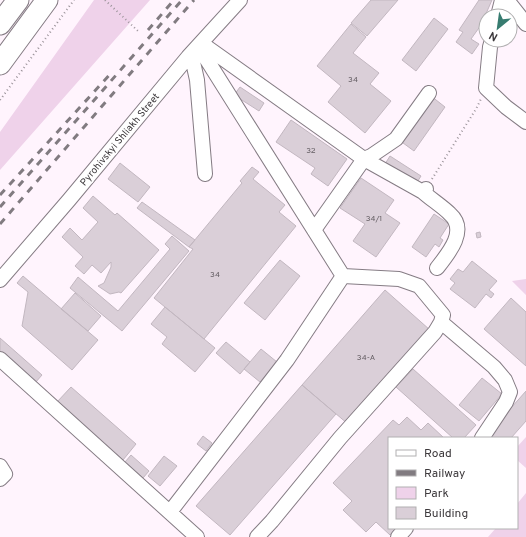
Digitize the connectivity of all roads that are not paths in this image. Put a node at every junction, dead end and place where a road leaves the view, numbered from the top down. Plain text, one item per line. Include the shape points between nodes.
1 (18, 0) edge
2 (46, 0) edge
3 (240, 0) edge
4 (507, 0) edge
5 (0, 24) edge
6 (526, 24) edge
7 (201, 43) junction
8 (490, 48) edge
9 (188, 57) junction
10 (0, 64) edge
11 (429, 93) dead end
12 (526, 122) edge
13 (364, 159) junction
14 (205, 174) dead end
15 (314, 230) junction
16 (437, 268) dead end
17 (343, 276) junction
18 (0, 280) edge
19 (441, 322) junction
20 (0, 359) edge
21 (483, 437) edge
22 (0, 466) edge
23 (0, 479) edge
24 (170, 512) junction
25 (405, 529) edge
26 (197, 537) edge
27 (257, 537) edge
28 (398, 537) edge

1 - 5 highway
2 - 10 highway
3 - 7 street, Pyrohivskyi Shliakh Street
4 - 6 street
7 - 9 street, Pyrohivskyi Shliakh Street
7 - 13 street
7 - 15 street via 202,52
8 - 12 street via 486,88
9 - 14 street via 197,80
9 - 18 street, Pyrohivskyi Shliakh Street
11 - 13 street via 396,139
13 - 15 street
13 - 16 street via 424,190 451,214 458,232 450,251
15 - 17 street
17 - 19 street via 399,279 418,286 443,315
17 - 24 street via 287,360
19 - 21 street via 494,367 505,380 510,392
19 - 27 street
20 - 24 street
22 - 23 street via 5,474
24 - 26 street
25 - 28 street

